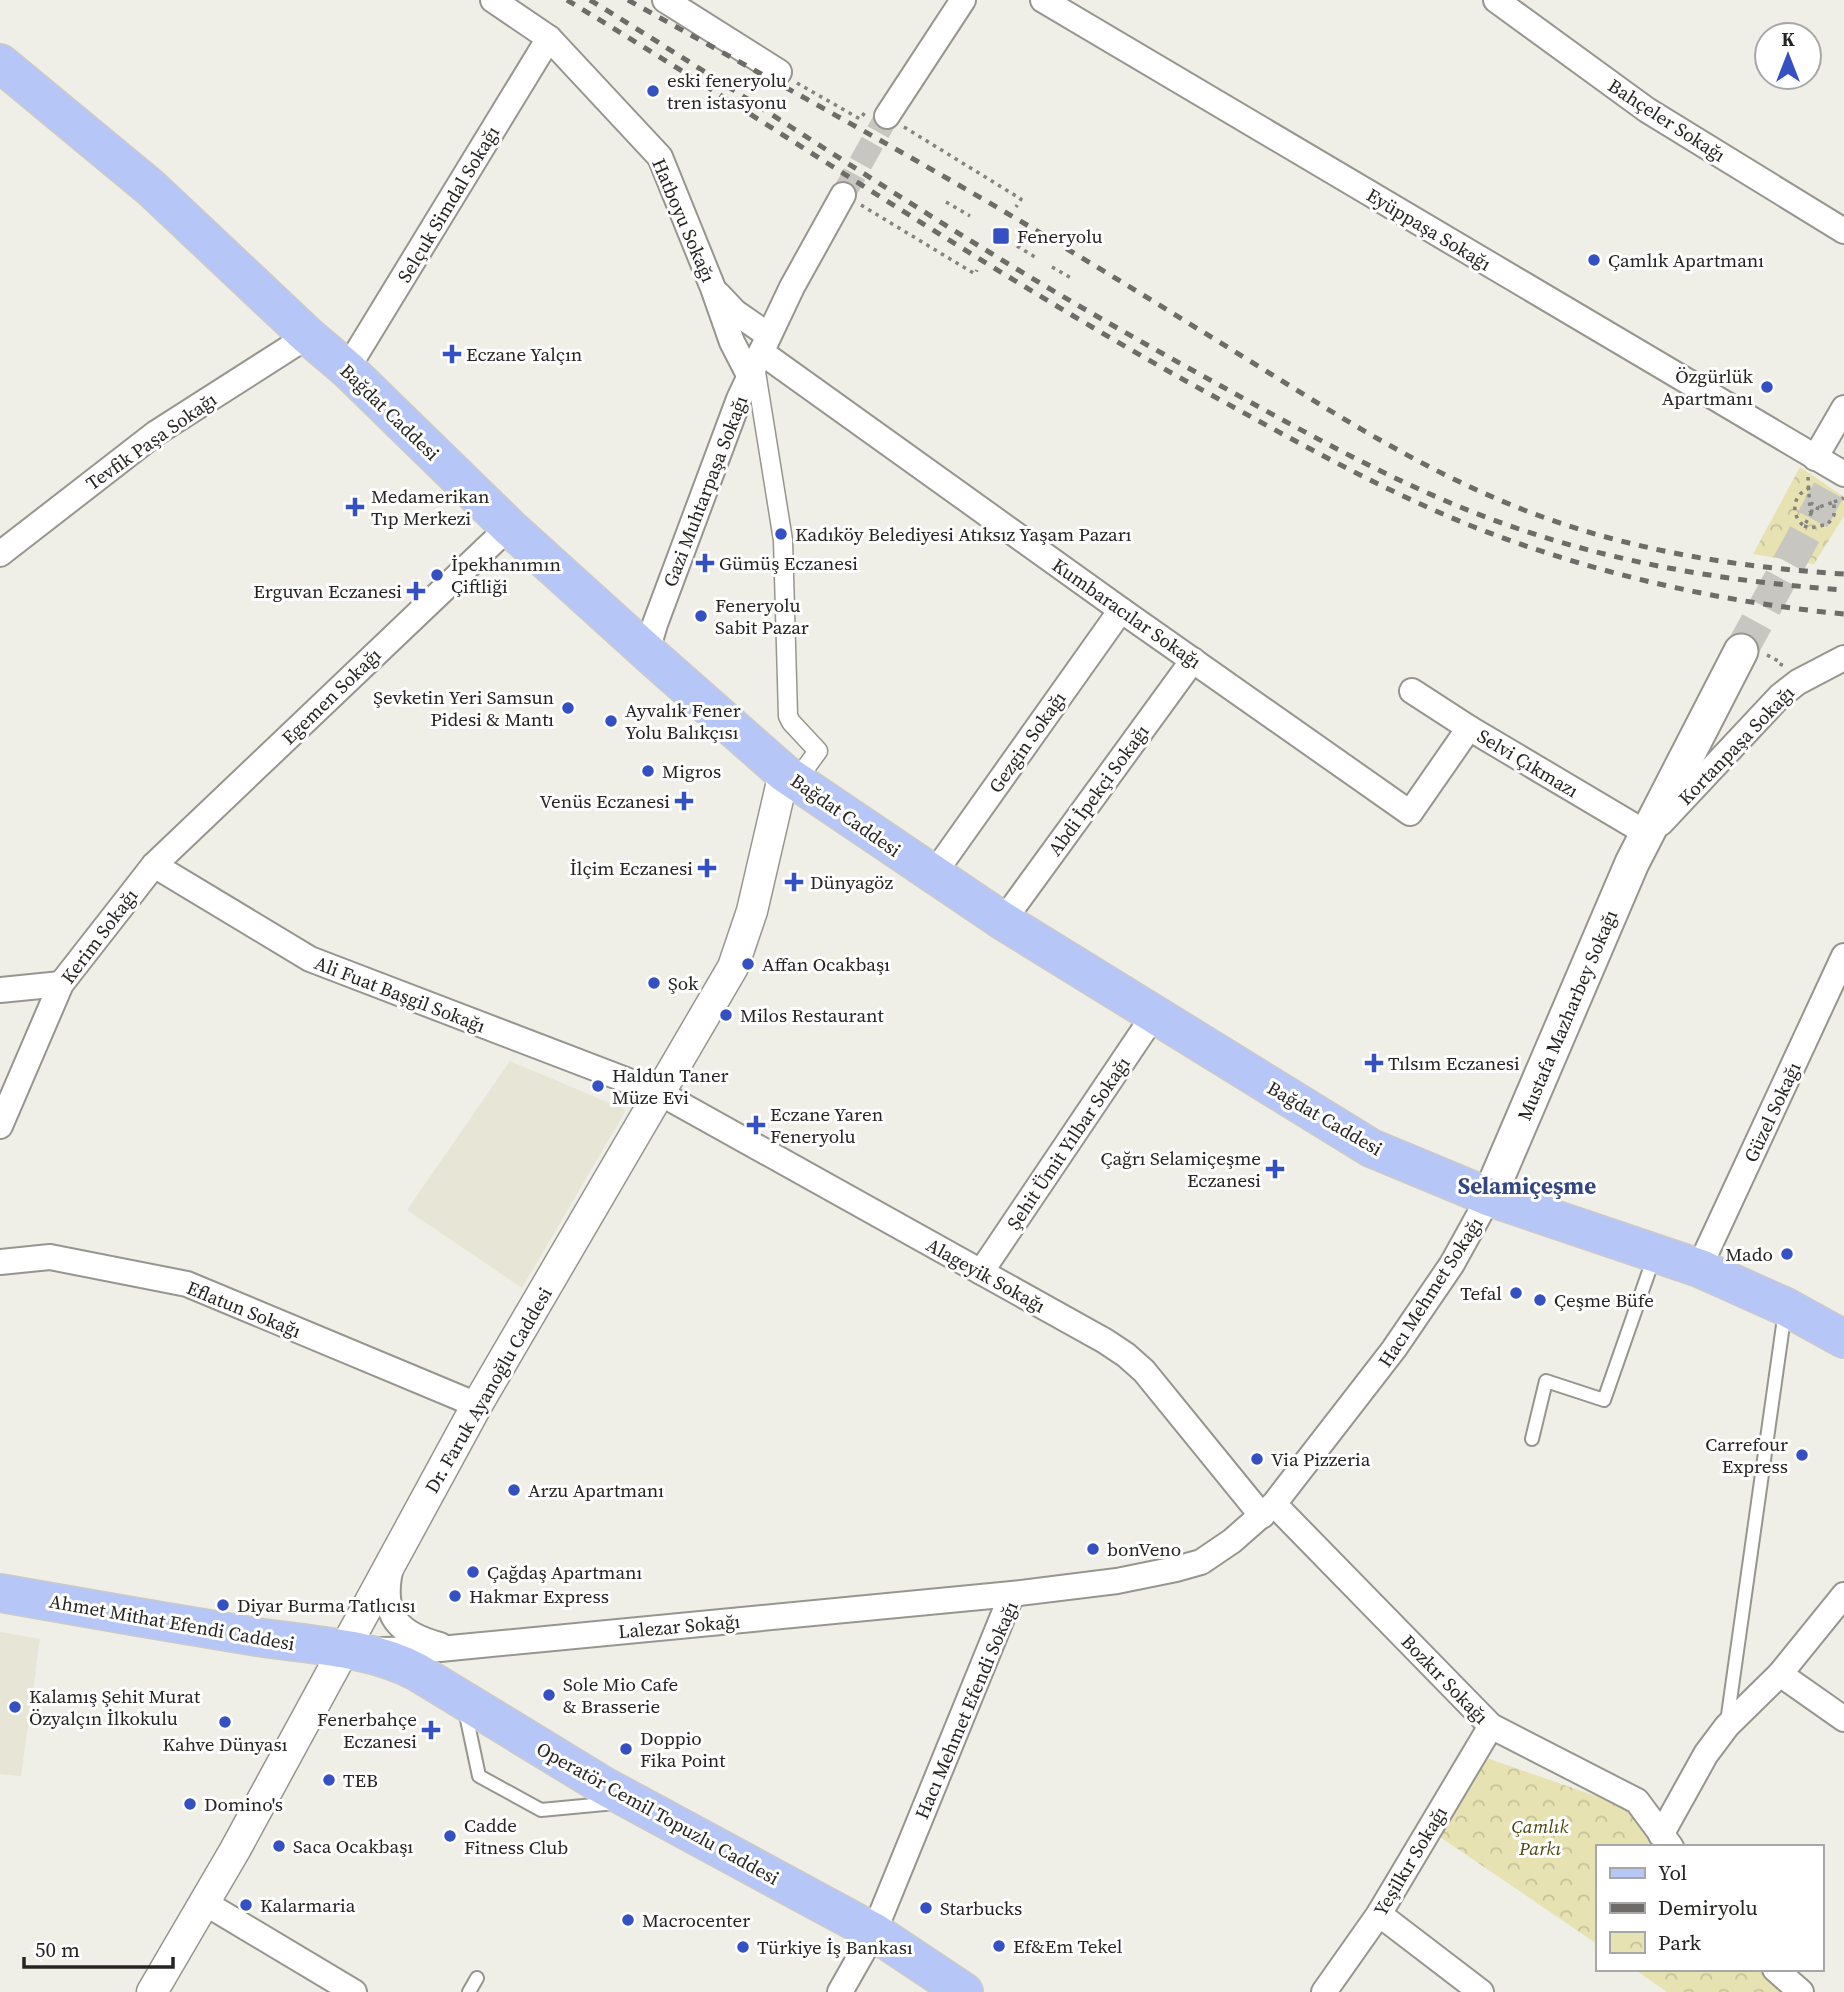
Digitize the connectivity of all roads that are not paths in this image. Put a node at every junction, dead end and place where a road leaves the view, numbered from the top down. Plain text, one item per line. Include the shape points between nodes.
1 (493, 0) edge
2 (665, 0) edge
3 (963, 0) edge
4 (1043, 0) edge
5 (1496, 0) edge
6 (549, 38) junction
7 (2, 68) edge
8 (779, 72) road end
9 (877, 113) tunnel mouth
10 (843, 195) tunnel mouth
11 (1844, 232) edge
12 (713, 288) junction
13 (308, 336) junction
14 (759, 358) junction
15 (347, 369) junction
16 (1844, 408) edge
17 (1810, 454) junction
18 (1844, 474) edge
19 (509, 527) junction
20 (0, 554) edge
21 (1121, 610) junction
22 (1741, 651) tunnel mouth
23 (651, 655) junction
24 (1844, 658) edge
25 (1193, 660) junction
26 (1412, 691) dead end
27 (1469, 728) junction
28 (790, 777) junction
29 (1643, 840) junction
30 (154, 865) junction
31 (933, 875) junction
32 (1003, 921) junction
33 (1844, 956) edge
34 (61, 984) junction
35 (0, 989) edge
36 (1154, 1015) junction
37 (660, 1093) junction
38 (0, 1126) edge
39 (1489, 1197) junction
40 (1655, 1254) junction
41 (0, 1262) edge
42 (1699, 1268) junction
43 (981, 1272) junction
44 (1786, 1307) junction
45 (1844, 1339) edge
46 (1368, 1384) joint
47 (477, 1405) junction
48 (1532, 1438) dead end
49 (1268, 1510) junction
50 (394, 1556) junction
51 (0, 1593) edge
52 (1012, 1594) junction
53 (1844, 1595) edge
54 (450, 1648) junction
55 (345, 1650) junction
56 (1780, 1674) junction
57 (462, 1700) junction
58 (1844, 1719) edge
59 (1491, 1726) junction
60 (1727, 1726) junction
61 (632, 1802) junction
62 (1666, 1841) edge
63 (205, 1903) junction
64 (1379, 1914) junction
65 (874, 1932) junction
66 (1777, 1971) edge
67 (477, 1978) dead end
68 (152, 1992) edge
69 (354, 1992) edge
70 (470, 1992) edge
71 (839, 1992) edge
72 (964, 1992) edge
73 (1324, 1992) edge
74 (1482, 1992) edge
75 (1801, 1992) edge

1 - 6 street, Hatboyu Sokağı
2 - 8 street
3 - 9 street
4 - 17 street, Eyüppaşa Sokağı
5 - 11 street, Bahçeler Sokağı via 1647,110
6 - 12 street, Hatboyu Sokağı via 660,158
6 - 15 street, Selçuk Simdal Sokağı
7 - 13 main road, Bağdat Caddesi via 150,188
10 - 14 street, Gazi Muhtarpaşa Sokağı
12 - 14 street, Kumbaracılar Sokağı via 735,312
12 - 14 street, Hatboyu Sokağı via 732,342
13 - 15 main road, Bağdat Caddesi
13 - 20 street, Tevfik Paşa Sokağı via 156,433
14 - 21 street, Kumbaracılar Sokağı
14 - 23 street, Gazi Muhtarpaşa Sokağı
14 - 28 street via 782,532 788,717 818,751
15 - 19 main road, Bağdat Caddesi
16 - 17 street
17 - 18 street, Eyüppaşa Sokağı
19 - 23 main road, Bağdat Caddesi
19 - 30 street, Egemen Sokağı
21 - 25 street, Kumbaracılar Sokağı
21 - 31 street, Gezgin Sokağı
22 - 29 main road, Mustafa Mazharbey Sokağı
23 - 28 main road, Bağdat Caddesi
24 - 29 street, Kortanpaşa Sokağı via 1776,699
25 - 27 street, Kumbaracılar Sokağı via 1410,813
25 - 32 street, Abdi İpekçi Sokağı
26 - 27 street, Selvi Çıkmazı
27 - 29 street, Selvi Çıkmazı
28 - 31 main road, Bağdat Caddesi
28 - 37 street, Dr. Faruk Ayanoğlu Caddesi via 733,967
29 - 39 main road, Mustafa Mazharbey Sokağı
30 - 34 street, Kerim Sokağı
30 - 37 street, Ali Fuat Başgil Sokağı via 310,959
31 - 32 main road, Bağdat Caddesi
32 - 36 main road, Bağdat Caddesi
33 - 42 street, Güzel Sokağı
34 - 35 street
34 - 38 street, Kerim Sokağı
36 - 39 main road, Bağdat Caddesi via 1371,1147
36 - 43 street, Şehit Ümit Yılbar Sokağı
37 - 43 street, Alageyik Sokağı
37 - 47 street, Dr. Faruk Ayanoğlu Caddesi
39 - 40 main road, Bağdat Caddesi
39 - 46 street, Hacı Mehmet Sokağı via 1452,1264
40 - 42 main road, Bağdat Caddesi
40 - 48 lane via 1604,1401 1546,1381
41 - 47 street, Eflatun Sokağı via 50,1257 187,1284
42 - 44 main road, Bağdat Caddesi
43 - 49 street, Alageyik Sokağı via 1134,1362
44 - 45 main road, Bağdat Caddesi
44 - 60 lane
46 - 49 street, Hacı Mehmet Efendi Sokağı
47 - 50 street, Dr. Faruk Ayanoğlu Caddesi
49 - 52 street, Hacı Mehmet Efendi Sokağı via 1224,1548 1191,1565 1117,1581
49 - 59 street, Bozkır Sokağı
50 - 54 street via 386,1595 392,1615 411,1634
50 - 55 street, Dr. Faruk Ayanoğlu Caddesi
51 - 55 main road, Ahmet Mithat Efendi Caddesi
52 - 54 street, Lalezar Sokağı
52 - 65 street, Hacı Mehmet Efendi Sokağı
53 - 56 street
54 - 55 street, Lalezar Sokağı
55 - 57 main road, Operatör Cemil Topuzlu Caddesi via 394,1660
55 - 63 street, Dr. Faruk Ayanoğlu Caddesi
56 - 58 street
56 - 60 street
57 - 61 main road, Operatör Cemil Topuzlu Caddesi
57 - 61 lane via 479,1776 541,1810
59 - 62 street, Bozkır Sokağı via 1637,1801
59 - 64 street, Yeşilkır Sokağı
60 - 62 street via 1706,1754
61 - 65 main road, Operatör Cemil Topuzlu Caddesi
63 - 68 street, Dr. Faruk Ayanoğlu Caddesi
63 - 69 street
64 - 73 street, Yeşilkır Sokağı
64 - 74 street
65 - 71 street, Hacı Mehmet Efendi Sokağı
65 - 72 main road, Operatör Cemil Topuzlu Caddesi
66 - 75 street
67 - 70 lane

